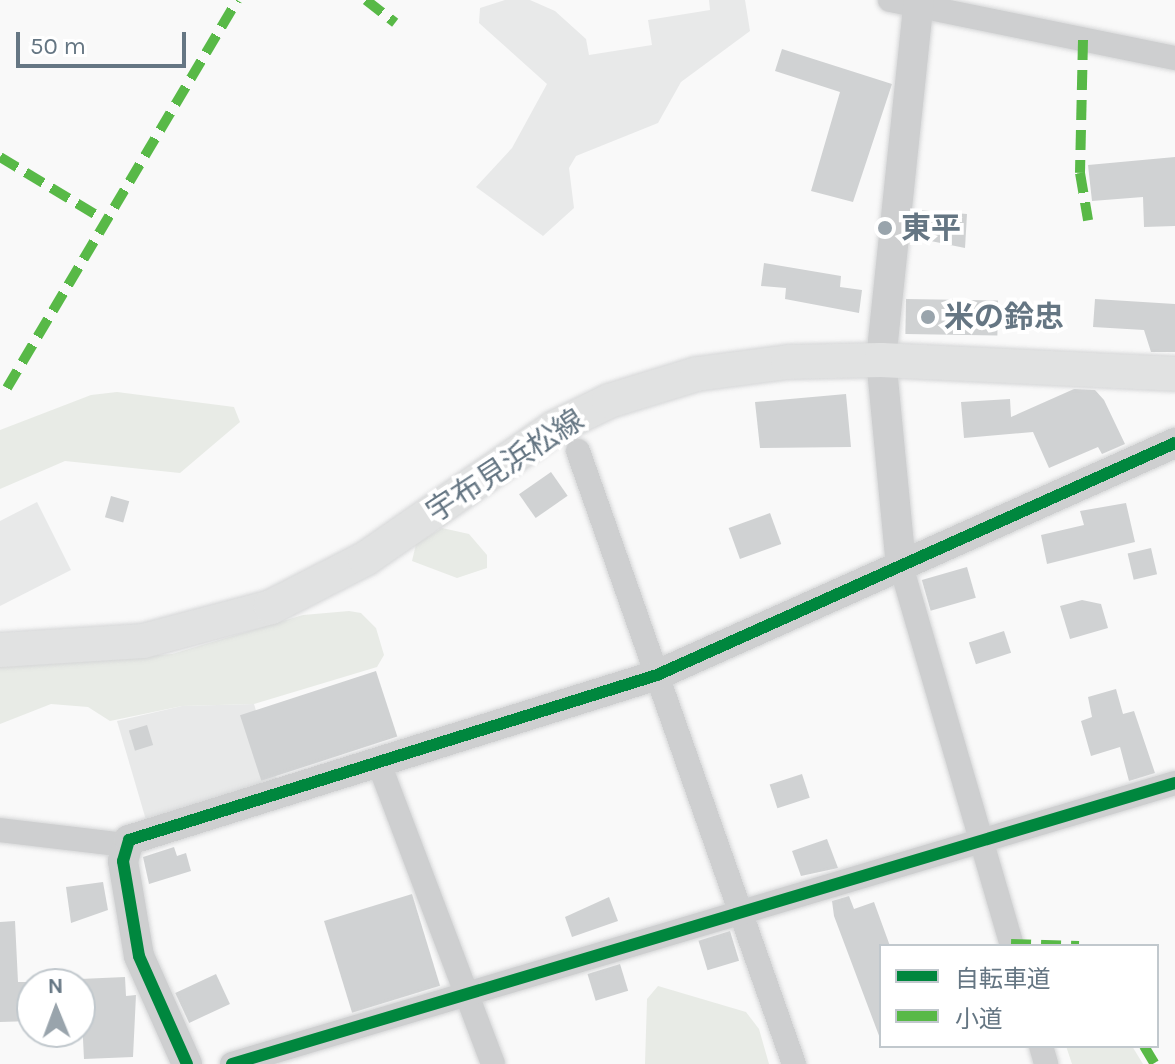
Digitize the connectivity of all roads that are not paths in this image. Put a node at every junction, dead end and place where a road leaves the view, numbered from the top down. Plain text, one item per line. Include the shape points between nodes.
1 (890, 0) edge
2 (920, 4) edge
3 (1175, 58) edge
4 (881, 360) junction
5 (1175, 374) edge
6 (1175, 443) edge
7 (578, 451) dead end
8 (901, 566) junction
9 (0, 650) edge
10 (657, 675) junction
11 (378, 761) junction
12 (1175, 783) edge
13 (0, 830) edge
14 (981, 841) junction
15 (125, 845) junction
16 (741, 913) junction
17 (1011, 944) edge
18 (467, 994) junction
19 (187, 1064) edge
20 (232, 1064) edge
21 (493, 1064) edge
22 (794, 1064) edge

1 - 2 street
2 - 3 street
2 - 4 street
4 - 5 main road, 宇布見浜松線
4 - 8 street
4 - 9 main road, 宇布見浜松線 via 757,364 638,391 554,428 365,559 271,607 143,641
6 - 8 street
7 - 10 street
8 - 10 street
8 - 14 street
10 - 11 street
10 - 16 street
11 - 15 street via 139,835
11 - 18 street
12 - 14 street
13 - 15 street
14 - 16 street
14 - 17 street
15 - 19 street via 139,956
16 - 18 street
16 - 22 street
18 - 20 street
18 - 21 street

